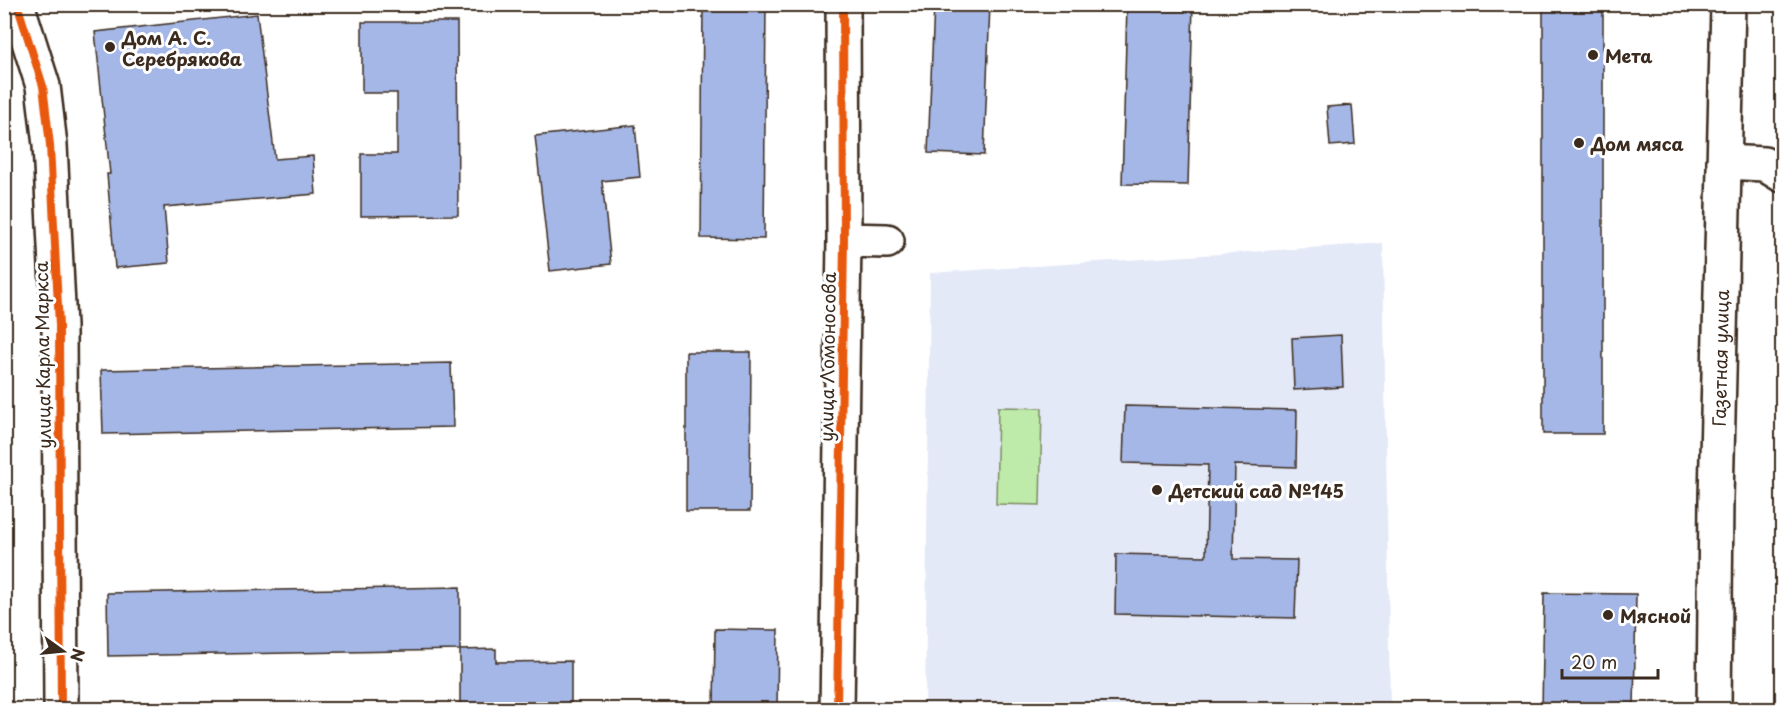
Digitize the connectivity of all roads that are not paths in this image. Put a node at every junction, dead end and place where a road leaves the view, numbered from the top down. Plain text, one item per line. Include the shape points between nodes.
1 (18, 4) edge
2 (843, 4) edge
3 (1728, 4) edge
4 (1724, 162) junction
5 (1782, 175) edge
6 (844, 240) junction
7 (887, 241) dead end
8 (61, 710) edge
9 (837, 710) edge
10 (1714, 710) edge

1 - 8 street, улица Карла Маркса via 43,86 50,145 59,326
2 - 6 street, улица Ломоносова
3 - 4 street, Газетная улица
4 - 5 street via 1764,164
4 - 10 street, Газетная улица
6 - 7 street
6 - 9 street, улица Ломоносова

